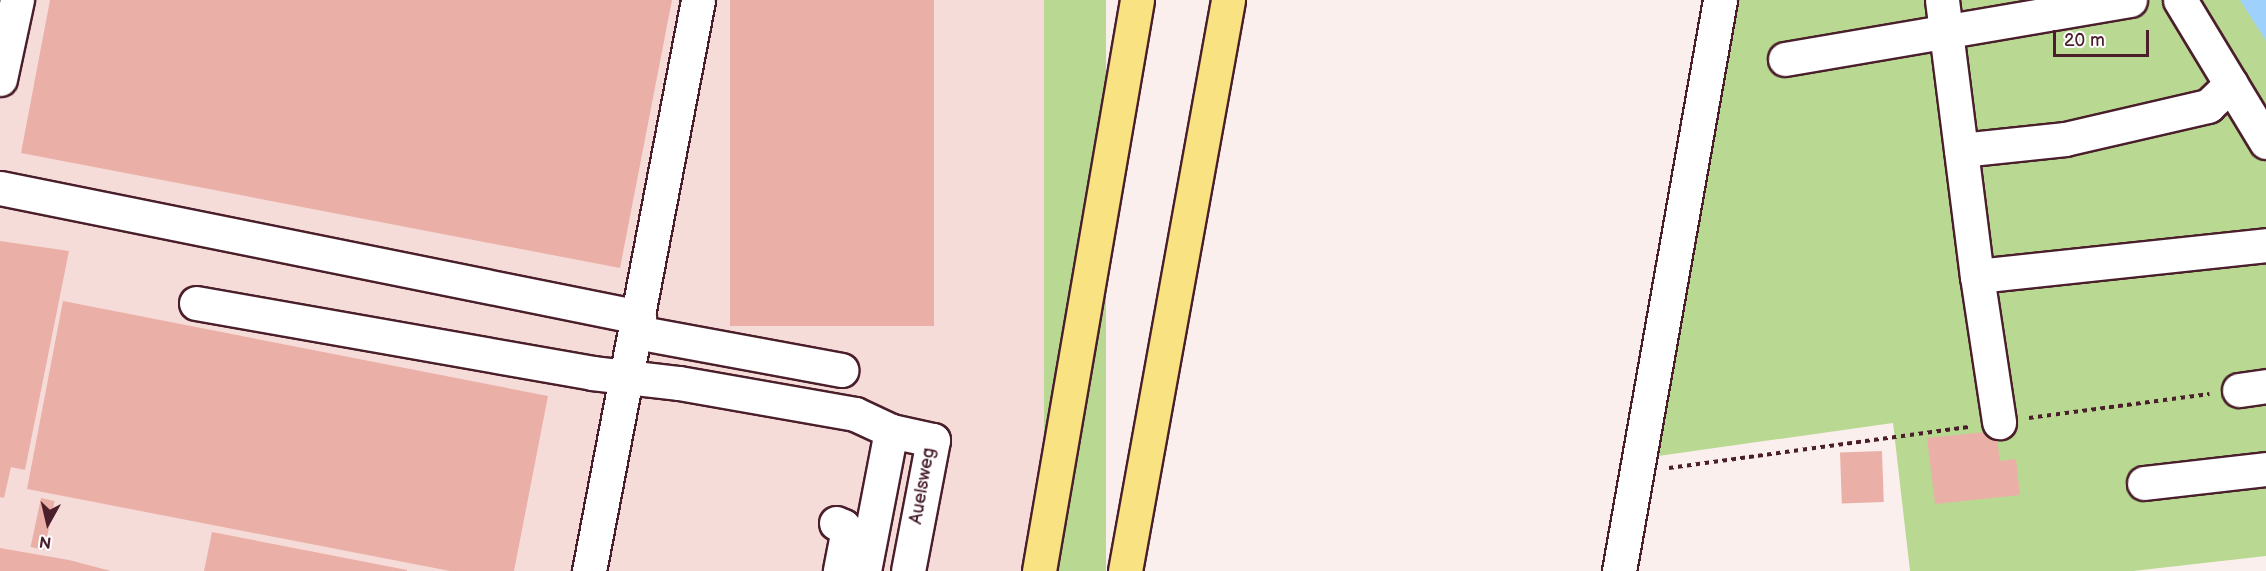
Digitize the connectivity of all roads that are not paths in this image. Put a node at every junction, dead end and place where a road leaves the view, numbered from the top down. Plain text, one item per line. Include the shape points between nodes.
1 (17, 0) edge
2 (698, 0) edge
3 (1137, 0) edge
4 (1228, 0) edge
5 (1720, 0) edge
6 (1942, 0) edge
7 (2130, 0) edge
8 (2180, 0) edge
9 (1946, 32) junction
10 (1785, 59) dead end
11 (0, 79) edge
12 (2231, 84) junction
13 (2266, 142) edge
14 (1961, 150) junction
15 (0, 188) edge
16 (2266, 245) edge
17 (1977, 276) junction
18 (196, 303) dead end
19 (637, 325) junction
20 (842, 370) dead end
21 (627, 376) junction
22 (1999, 422) road end
23 (891, 431) junction
24 (2266, 469) edge
25 (2144, 483) dead end
26 (836, 523) dead end
27 (589, 571) edge
28 (840, 571) edge
29 (864, 571) edge
30 (908, 571) edge
31 (1039, 571) edge
32 (1125, 571) edge
33 (1619, 571) edge

1 - 11 street
2 - 19 street
3 - 31 highway
4 - 32 highway
5 - 33 street
6 - 9 street
7 - 9 street
8 - 12 street
9 - 10 street
9 - 14 street
12 - 13 street
12 - 14 street via 2208,106 2065,139
14 - 17 street
15 - 19 street
16 - 17 street
17 - 22 street
18 - 21 street
19 - 20 street
19 - 21 street
21 - 23 street via 855,414
21 - 27 street
23 - 29 street
23 - 30 street, Auelsweg via 933,440
24 - 25 street
26 - 28 street via 847,534

